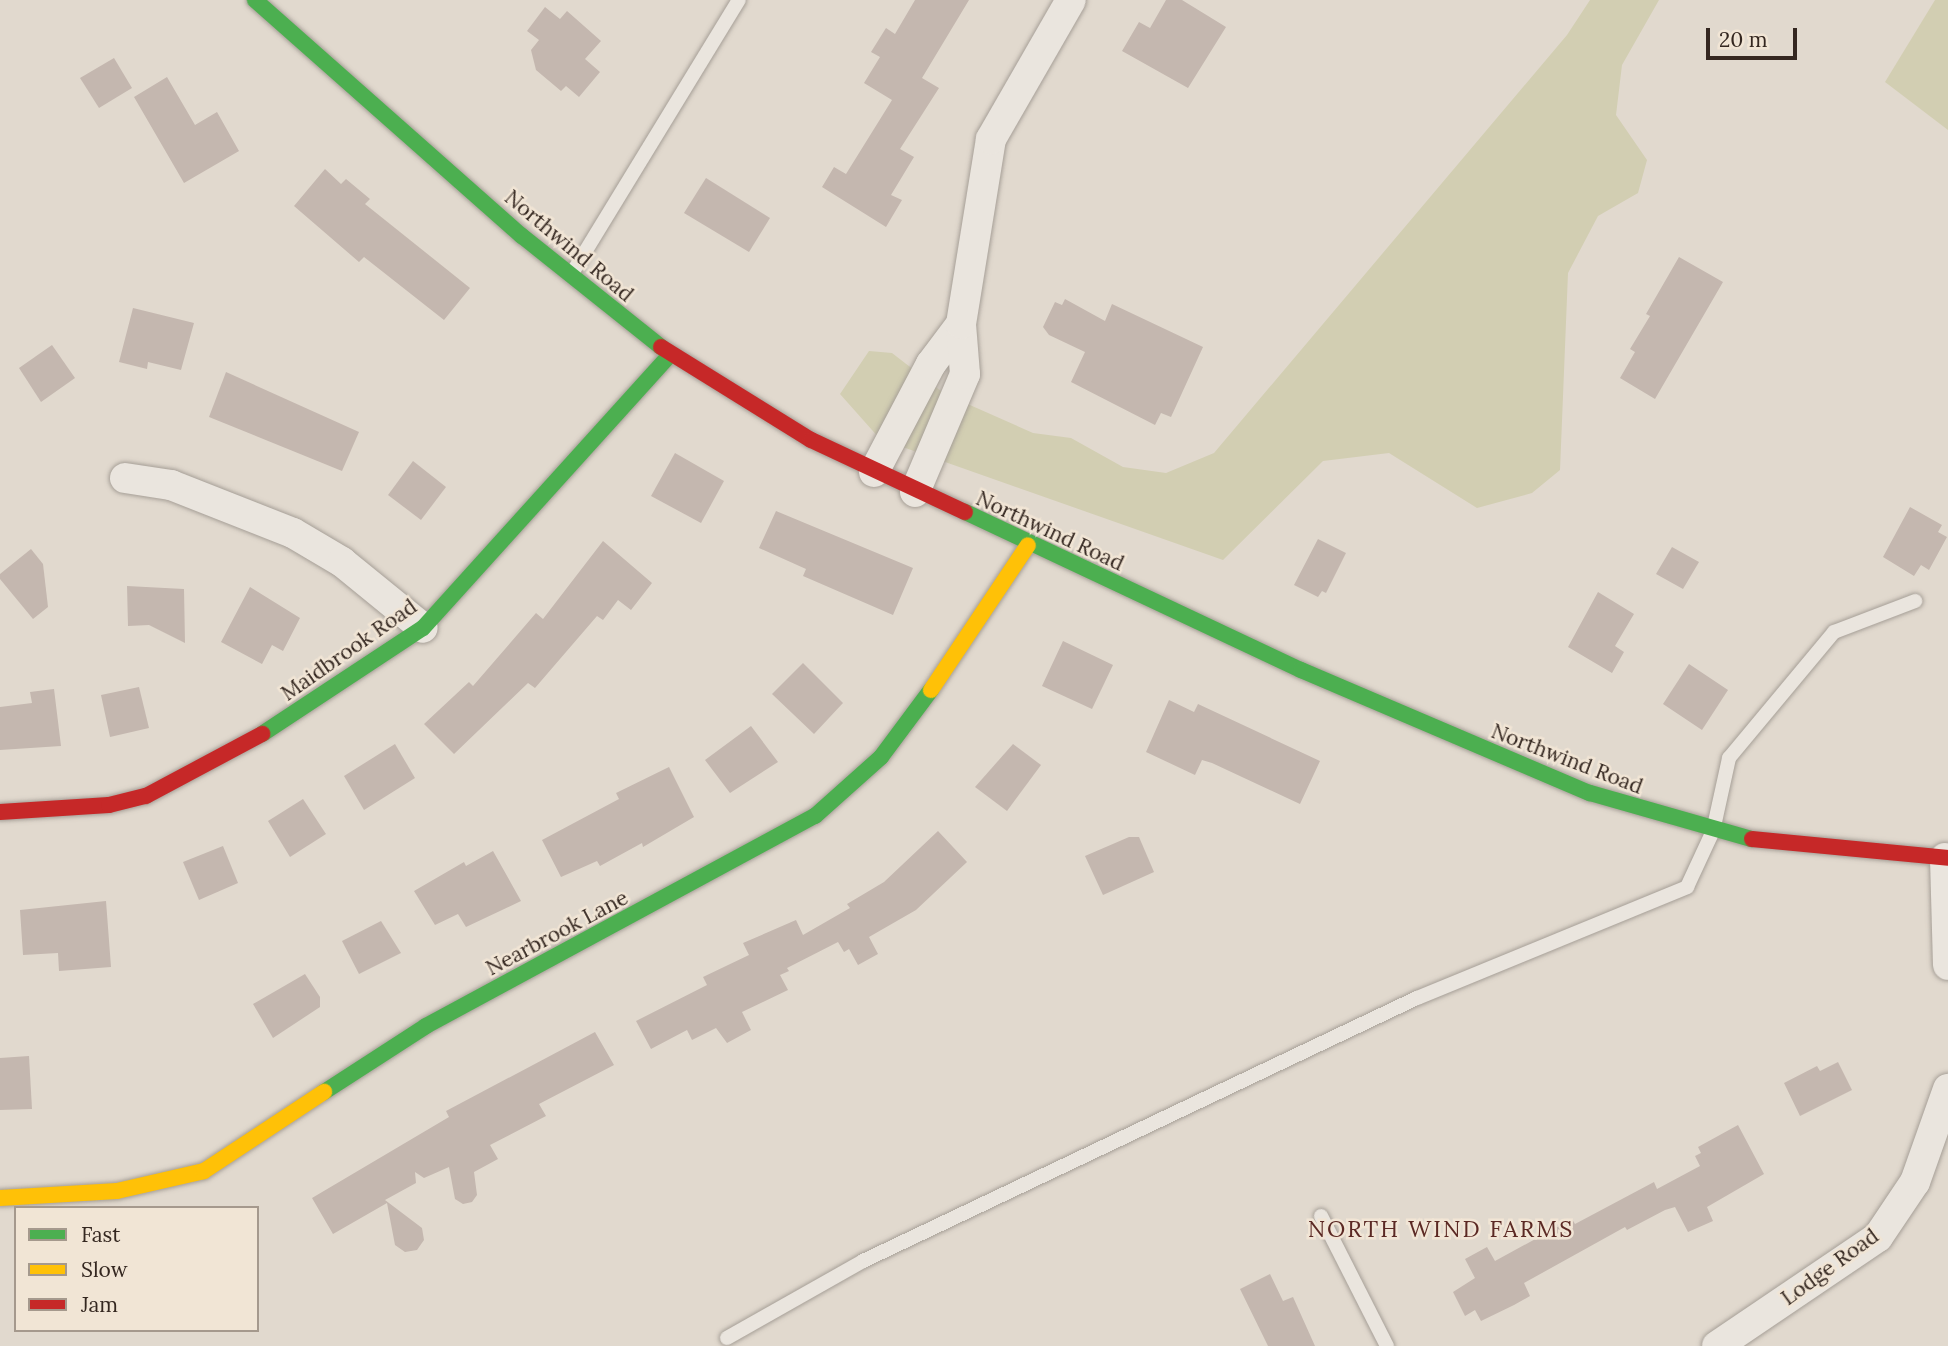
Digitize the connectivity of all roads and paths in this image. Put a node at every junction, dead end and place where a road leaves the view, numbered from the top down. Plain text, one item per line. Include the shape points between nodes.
1 (255, 0) edge
2 (739, 0) edge
3 (1071, 0) edge
4 (570, 276) junction
5 (961, 324) junction
6 (670, 355) junction
7 (874, 472) junction
8 (125, 478) dead end
9 (915, 492) junction
10 (1028, 545) junction
11 (1915, 601) dead end
12 (423, 628) junction
13 (0, 812) edge
14 (1713, 831) junction
15 (1946, 858) edge
16 (1948, 965) edge
17 (1948, 1089) edge
18 (0, 1198) edge
19 (1321, 1216) dead end
20 (727, 1338) dead end
21 (1387, 1346) edge
22 (1717, 1346) edge

1 - 4 street, Northwind Road
2 - 4 lane
3 - 5 street via 991,139
4 - 6 street, Northwind Road
5 - 7 street via 931,364
5 - 9 street via 965,374
6 - 7 street, Northwind Road via 758,411
6 - 12 street, Maidbrook Road
7 - 9 street, Northwind Road
8 - 12 street via 170,485 293,533 342,562
9 - 10 street, Northwind Road
10 - 14 street, Northwind Road via 1472,745 1590,793
10 - 18 street, Nearbrook Lane via 908,725 881,757 815,816 426,1026 204,1171 117,1191
11 - 14 lane via 1834,632 1729,758
12 - 13 street, Maidbrook Road via 233,753 146,796 109,804
14 - 15 street, Northwind Road via 1795,846
14 - 20 lane via 1687,887 1417,998 863,1261
15 - 16 street
17 - 22 street, Lodge Road via 1915,1182 1878,1237
19 - 21 lane

